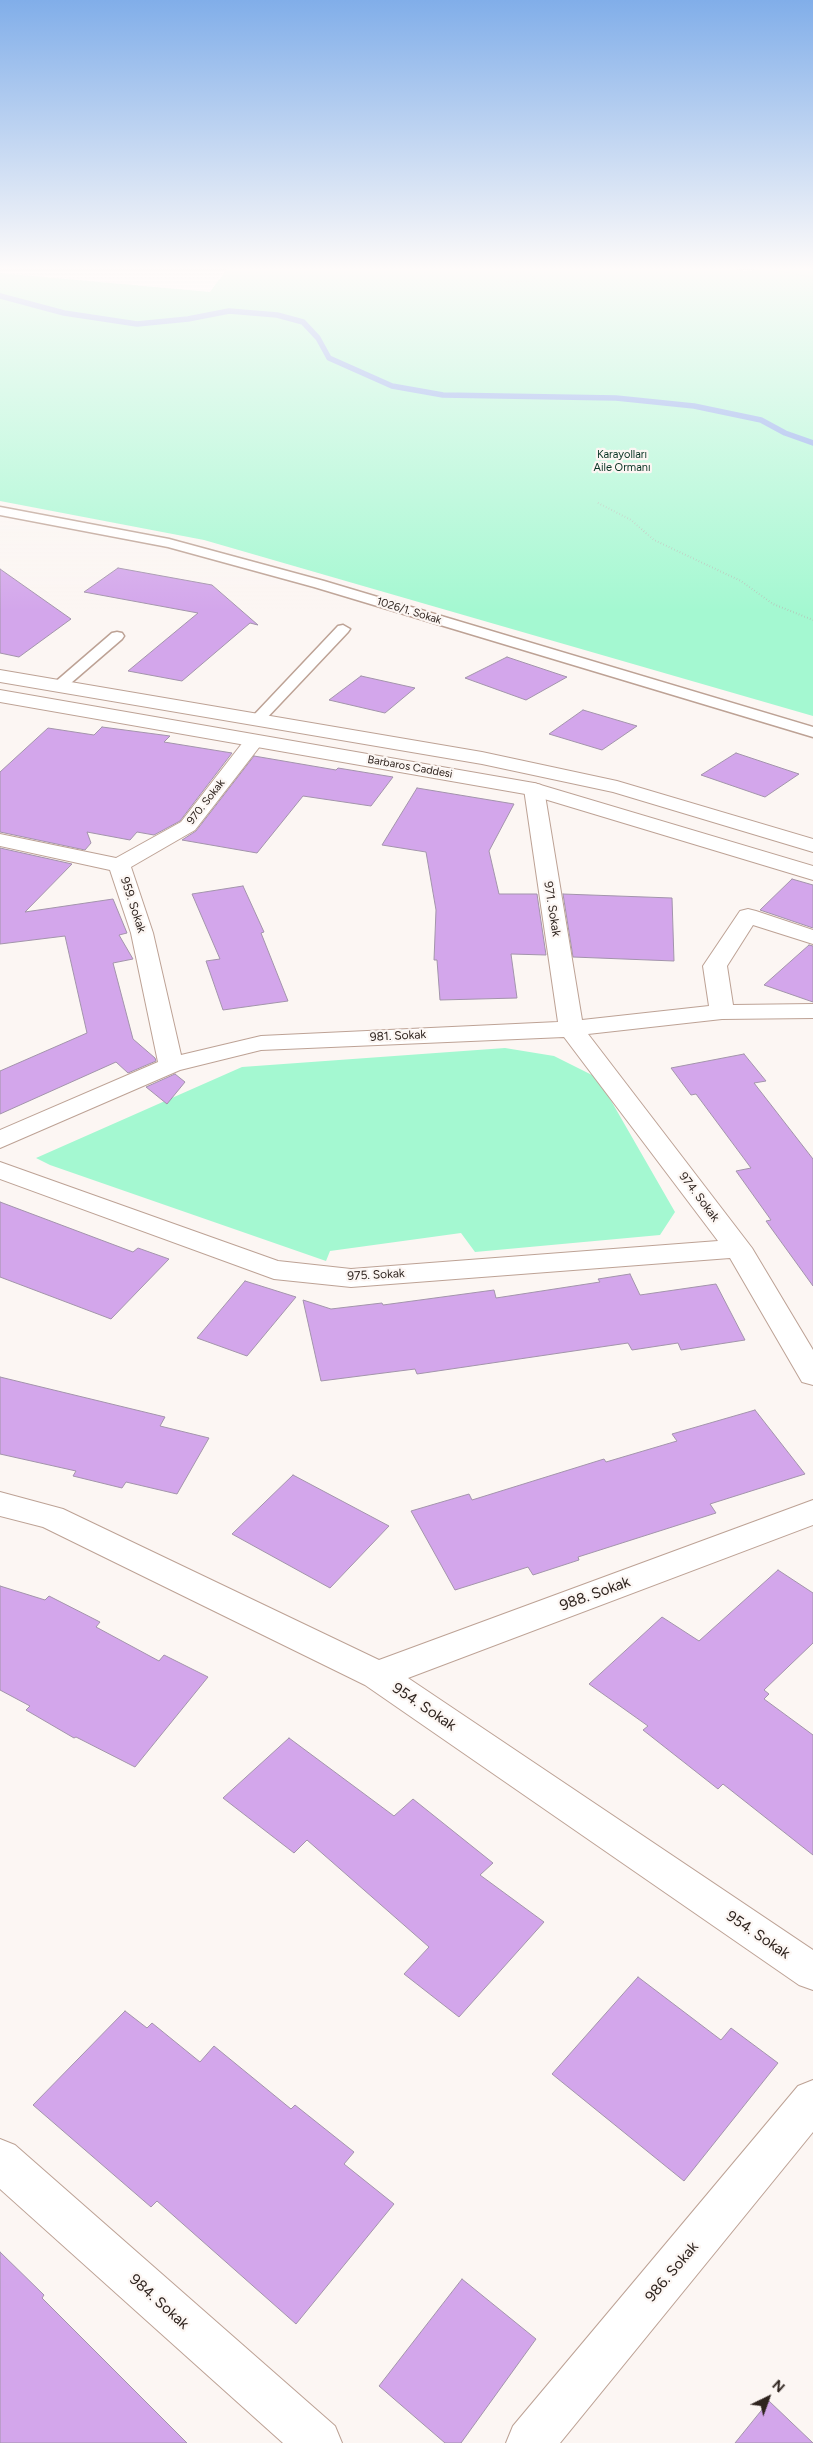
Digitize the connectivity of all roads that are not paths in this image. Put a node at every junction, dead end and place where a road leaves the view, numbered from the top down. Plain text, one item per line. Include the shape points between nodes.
1 (0, 511) edge
2 (343, 629) dead end
3 (117, 636) dead end
4 (0, 676) edge
5 (59, 686) junction
6 (0, 696) edge
7 (258, 718) junction
8 (813, 732) edge
9 (254, 741) junction
10 (534, 789) junction
11 (0, 840) edge
12 (813, 846) edge
13 (119, 865) junction
14 (813, 873) edge
15 (813, 937) edge
16 (813, 1011) edge
17 (722, 1012) junction
18 (571, 1029) junction
19 (171, 1065) junction
20 (0, 1140) edge
21 (0, 1170) edge
22 (738, 1248) junction
23 (813, 1375) edge
24 (0, 1504) edge
25 (813, 1512) edge
26 (378, 1675) junction
27 (813, 1972) edge
28 (813, 2100) edge
29 (0, 2160) edge
30 (318, 2443) edge
31 (530, 2443) edge

1 - 8 lane, 1026/1. Sokak via 169,543 226,558
2 - 7 lane
3 - 5 lane
4 - 5 street, Barbaros Caddesi
5 - 7 street, Barbaros Caddesi
6 - 9 street, Barbaros Caddesi
7 - 12 street, Barbaros Caddesi via 482,758 617,787
9 - 10 street, Barbaros Caddesi
9 - 13 street, 970. Sokak via 188,826
10 - 14 street, Barbaros Caddesi
10 - 18 street, 971. Sokak
11 - 13 street, 959. Sokak
13 - 19 street, 959. Sokak via 142,933
15 - 17 street via 748,916 715,966
16 - 17 street, 981. Sokak
17 - 18 street, 981. Sokak
18 - 19 street, 981. Sokak via 261,1042
18 - 22 street, 974. Sokak
19 - 20 street, 981. Sokak
21 - 22 street, 975. Sokak via 274,1270 351,1278
22 - 23 street, 974. Sokak
24 - 26 street, 954. Sokak via 52,1517
25 - 26 street, 988. Sokak
26 - 27 street, 954. Sokak
28 - 31 street, 986. Sokak
29 - 30 street, 984. Sokak

